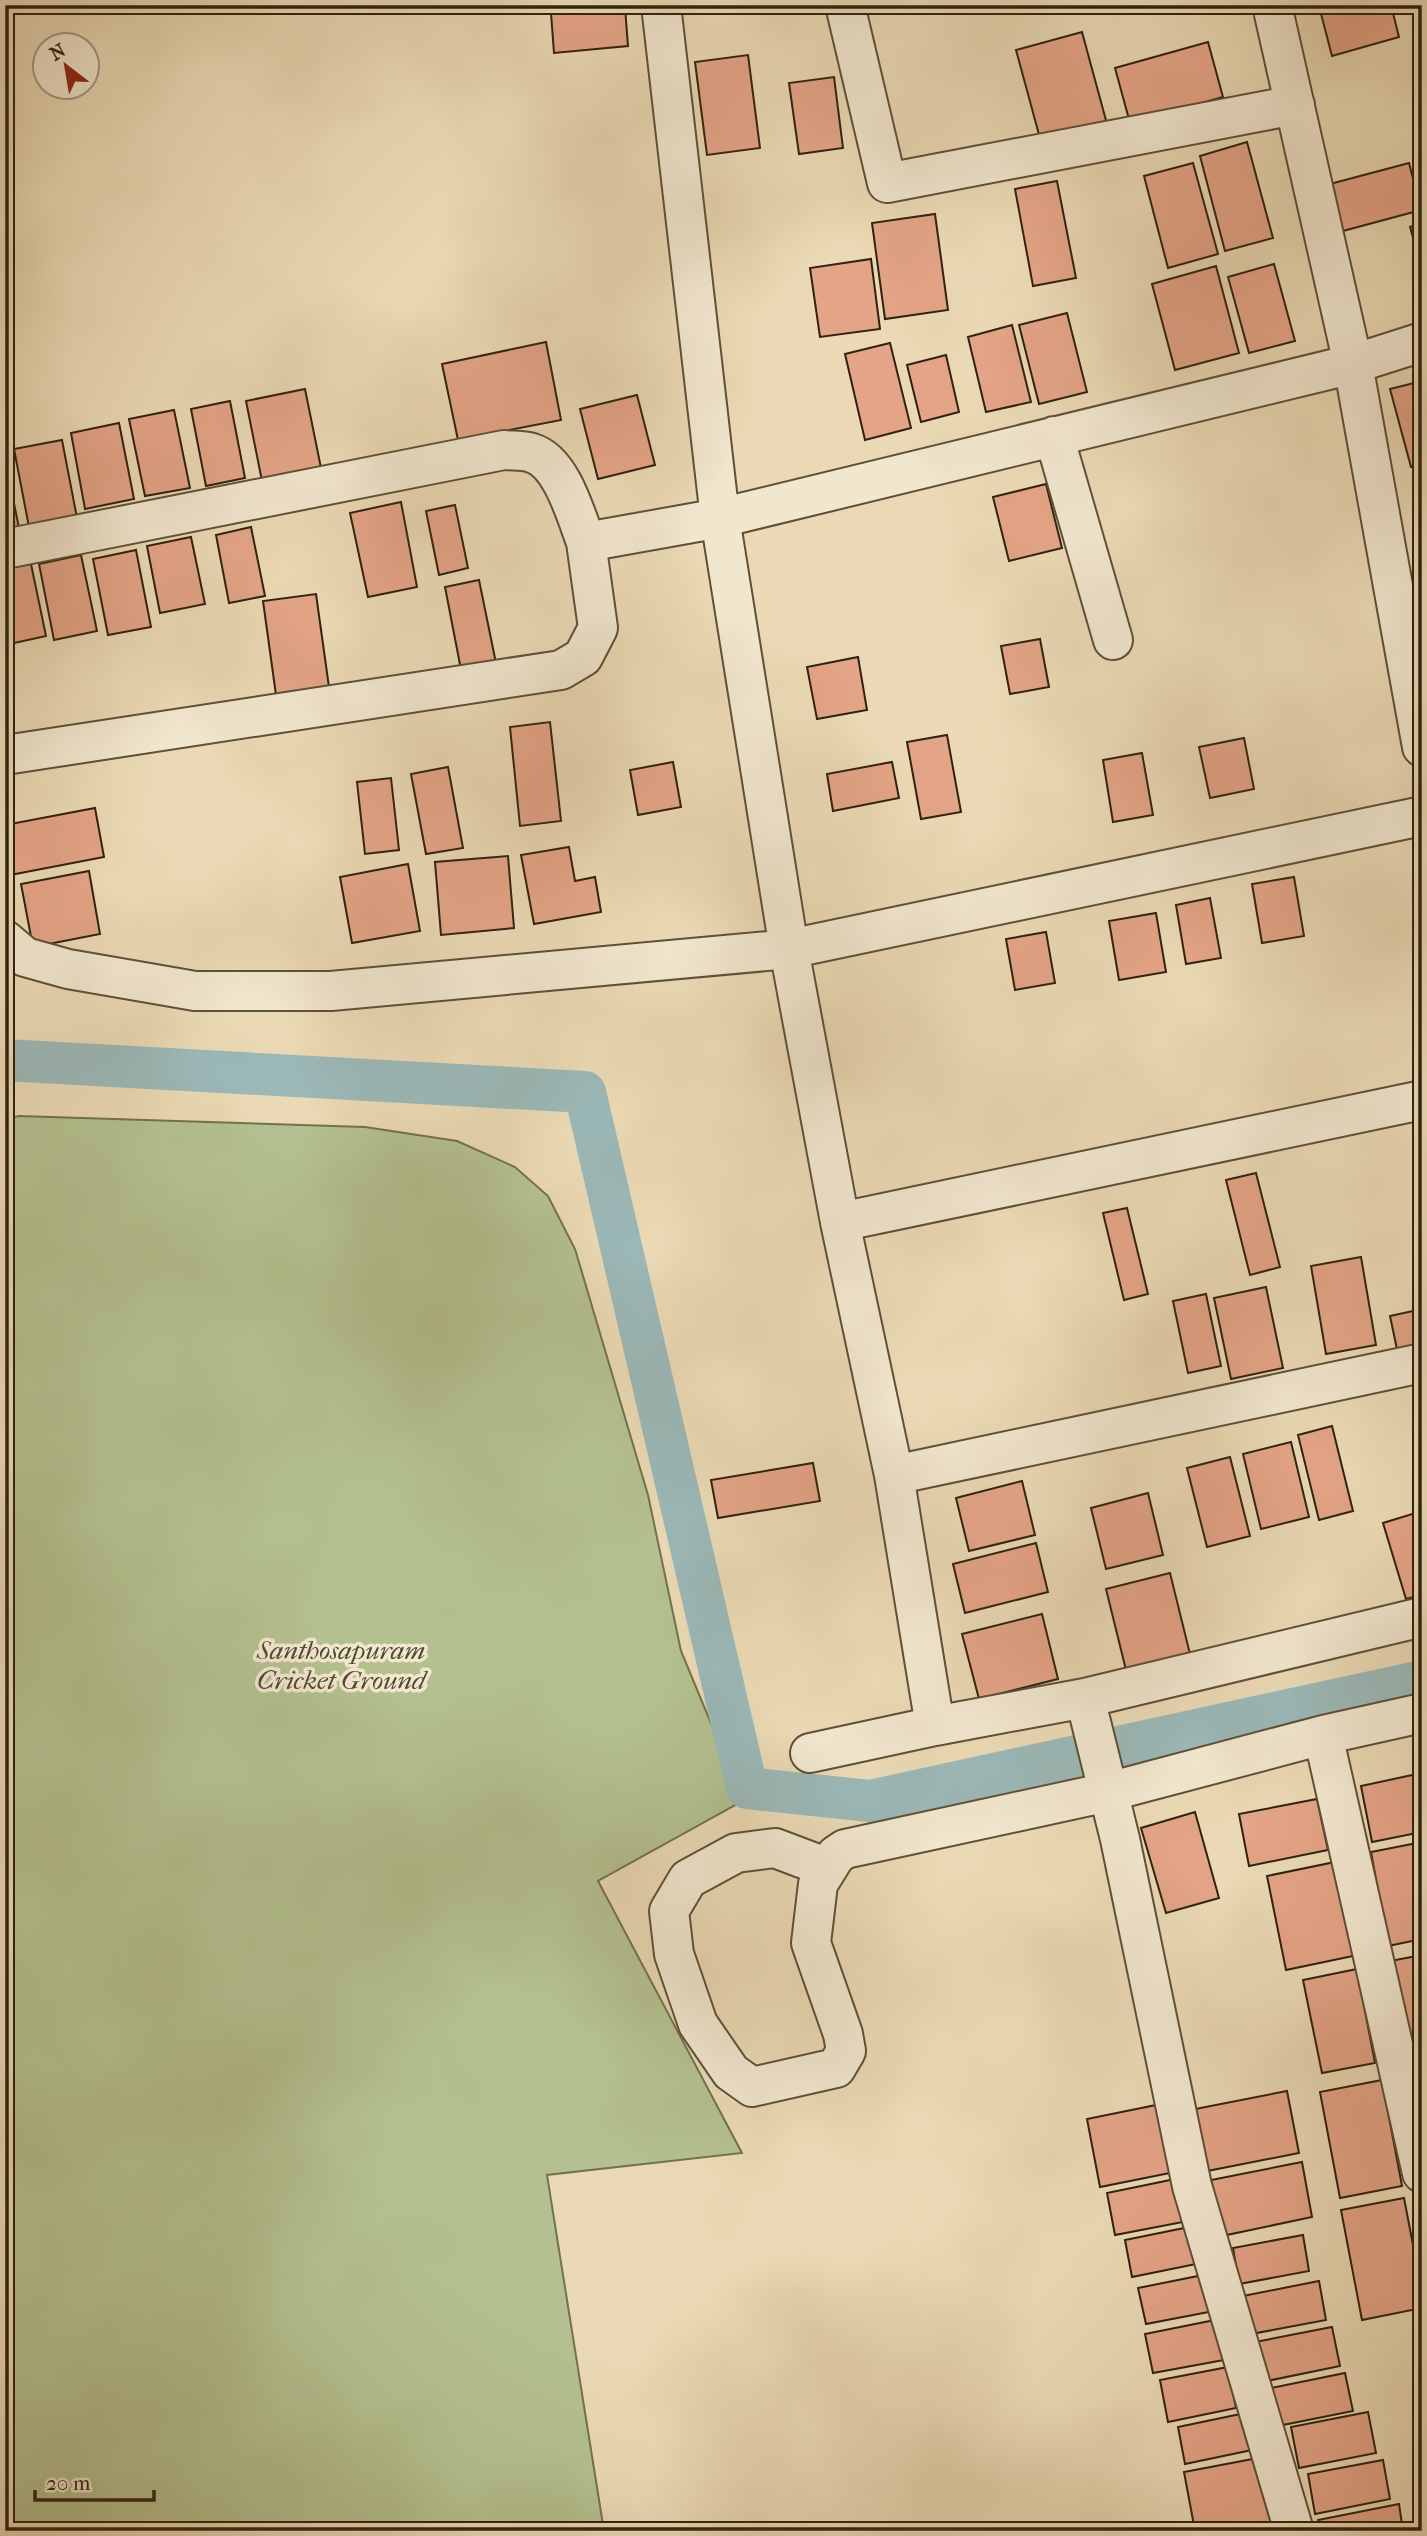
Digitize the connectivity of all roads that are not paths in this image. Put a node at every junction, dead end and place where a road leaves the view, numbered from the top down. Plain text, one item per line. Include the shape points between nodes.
1 (661, 5) edge
2 (845, 5) edge
3 (1272, 5) edge
4 (1295, 105) junction
5 (1422, 342) edge
6 (1353, 364) junction
7 (1054, 436) junction
8 (720, 518) junction
9 (586, 542) junction
10 (5, 549) edge
11 (1113, 640) dead end
12 (1422, 747) edge
13 (5, 755) edge
14 (1422, 816) edge
15 (5, 940) edge
16 (789, 949) junction
17 (1422, 1100) edge
18 (840, 1222) junction
19 (1422, 1363) edge
20 (894, 1475) junction
21 (1422, 1617) edge
22 (1086, 1703) junction
23 (1422, 1713) edge
24 (935, 1726) junction
25 (1323, 1735) junction
26 (810, 1753) dead end
27 (1105, 1779) junction
28 (828, 1868) junction
29 (1422, 2173) edge
30 (1294, 2531) edge

1 - 8 street
2 - 4 street via 887,183
3 - 4 street
4 - 6 street
5 - 6 street
6 - 7 street
6 - 12 street
7 - 8 street
7 - 11 street
8 - 9 street
8 - 16 street
9 - 10 street via 550,464 534,453 504,450
9 - 13 street via 597,628 583,657 561,670
14 - 16 street
15 - 16 street via 25,957 68,969 195,992 331,991
16 - 18 street
17 - 18 street
18 - 20 street
19 - 20 street
20 - 24 street
21 - 22 street
22 - 24 street
22 - 27 street
23 - 25 street
24 - 26 street
25 - 27 street
25 - 29 street
27 - 28 street via 845,1849
27 - 30 street via 1192,2186
28 - 28 street via 775,1848 736,1853 688,1879 669,1911 674,1954 698,2024 730,2072 752,2087 836,2068 846,2051 811,1943 818,1884

